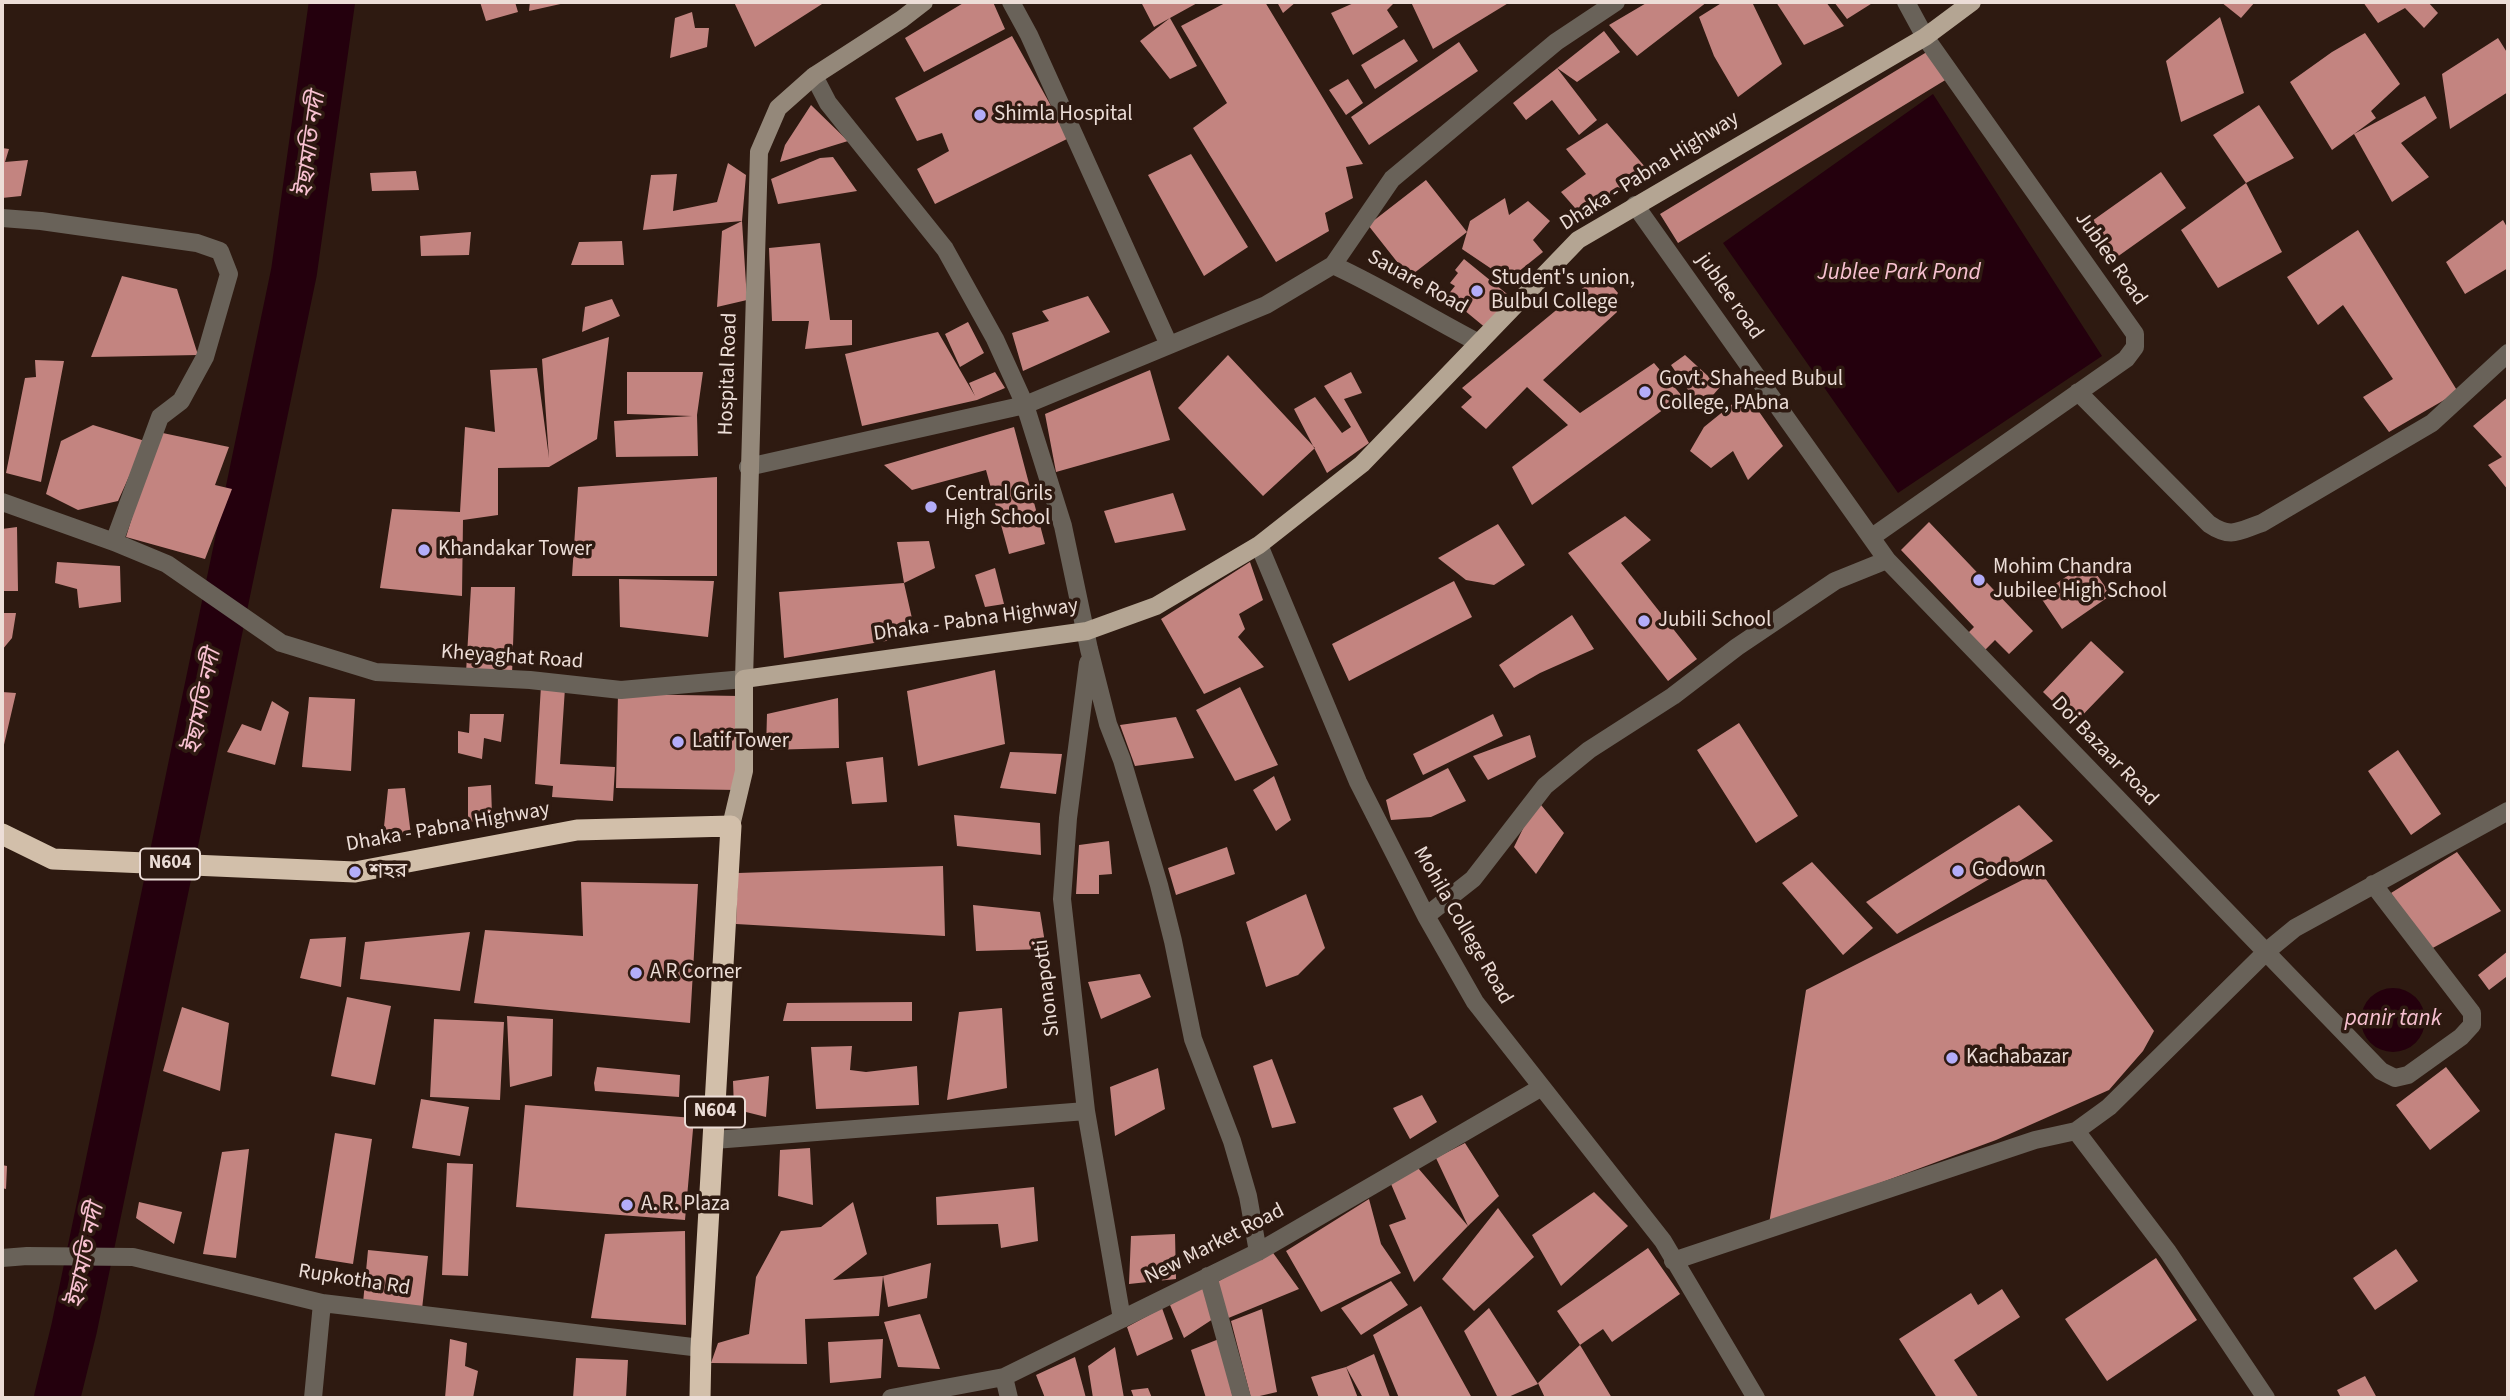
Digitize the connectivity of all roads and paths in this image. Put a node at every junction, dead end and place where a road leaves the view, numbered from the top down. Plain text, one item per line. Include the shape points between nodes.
1 (924, 2) edge
2 (1011, 2) edge
3 (1616, 2) edge
4 (1906, 2) edge
5 (1972, 2) edge
6 (1925, 37) junction
7 (814, 76) junction
8 (1635, 205) junction
9 (2, 218) edge
10 (1333, 265) junction
11 (1479, 343) junction
12 (1169, 345) junction
13 (2508, 353) edge
14 (2078, 392) junction
15 (1025, 405) junction
16 (748, 467) junction
17 (2, 502) edge
18 (1872, 537) junction
19 (114, 542) junction
20 (1259, 545) junction
21 (1887, 560) junction
22 (1910, 583) joint
23 (1088, 640) junction
24 (744, 679) junction
25 (2508, 811) edge
26 (731, 826) junction
27 (2, 834) edge
28 (2373, 884) junction
29 (1426, 916) junction
30 (2267, 951) junction
31 (1542, 1087) junction
32 (1086, 1111) junction
33 (2076, 1131) junction
34 (714, 1140) junction
35 (1258, 1252) junction
36 (2, 1258) edge
37 (1673, 1261) junction
38 (1208, 1276) junction
39 (322, 1303) junction
40 (1122, 1319) junction
41 (701, 1348) junction
42 (1004, 1377) junction
43 (1750, 1396) edge
44 (313, 1398) edge
45 (700, 1398) edge
46 (891, 1398) edge
47 (1009, 1398) edge
48 (1242, 1398) edge
49 (2266, 1398) edge

1 - 7 main road, Hospital Road
2 - 12 street
3 - 10 street via 1556,42 1392,179
4 - 6 street
5 - 6 main road, Dhaka - Pabna Highway
6 - 8 main road, Dhaka - Pabna Highway
6 - 14 street, Jublee Road via 2135,334 2126,359
7 - 15 street via 828,103 945,249
7 - 16 main road, Hospital Road via 778,108 759,152
8 - 11 main road, Dhaka - Pabna Highway via 1578,240
8 - 18 street, jublee road
9 - 19 street via 197,243 220,251 227,265 229,274 205,356 181,401 160,417
10 - 11 street, Sauare Road
10 - 12 street via 1266,304
11 - 20 main road, Dhaka - Pabna Highway via 1362,464
12 - 15 street
13 - 14 street via 2432,423 2262,523 2231,534 2209,524
14 - 18 street, Jublee Road
15 - 16 street
15 - 23 street via 1063,526
16 - 24 main road, Hospital Road
17 - 19 street, Kheyaghat Road
18 - 21 street, jublee road
19 - 24 street, Kheyaghat Road via 167,565 281,643 376,672 621,690
20 - 23 main road, Dhaka - Pabna Highway
20 - 29 street, Mohila College Road via 1358,782
21 - 22 street, jublee road
21 - 29 street via 1835,581 1589,750 1545,786 1473,879
22 - 30 street, Doi Bazaar Road
23 - 24 main road, Dhaka - Pabna Highway
23 - 32 street, Shonapotti via 1062,899
23 - 35 street via 1108,724 1162,896 1193,1039 1233,1141
24 - 26 main road, Hospital Road via 744,771
25 - 28 street
26 - 27 highway, Dhaka - Pabna Highway / N604 via 576,830 355,872 53,859
26 - 34 highway, N604
28 - 30 street via 2295,928
28 - 30 street, Doi Bazaar Road via 2472,1013 2472,1025 2461,1037 2408,1075 2395,1078 2381,1071
29 - 31 street, Mohila College Road via 1475,1002
30 - 33 street via 2109,1107
31 - 35 street, New Market Road
31 - 37 street, Mohila College Road via 1663,1241
32 - 34 street
32 - 40 street, Shonapotti
33 - 37 street via 2035,1140
33 - 49 street via 2168,1252
34 - 41 highway, N604
35 - 38 street, New Market Road
36 - 39 street, Rupkotha Rd via 133,1257
37 - 43 street, Mohila College Road
38 - 40 street, New Market Road
38 - 48 street
39 - 41 street, Rupkotha Rd
39 - 44 street
40 - 42 street, New Market Road
41 - 45 highway, N604
42 - 46 street, New Market Road
42 - 47 street

